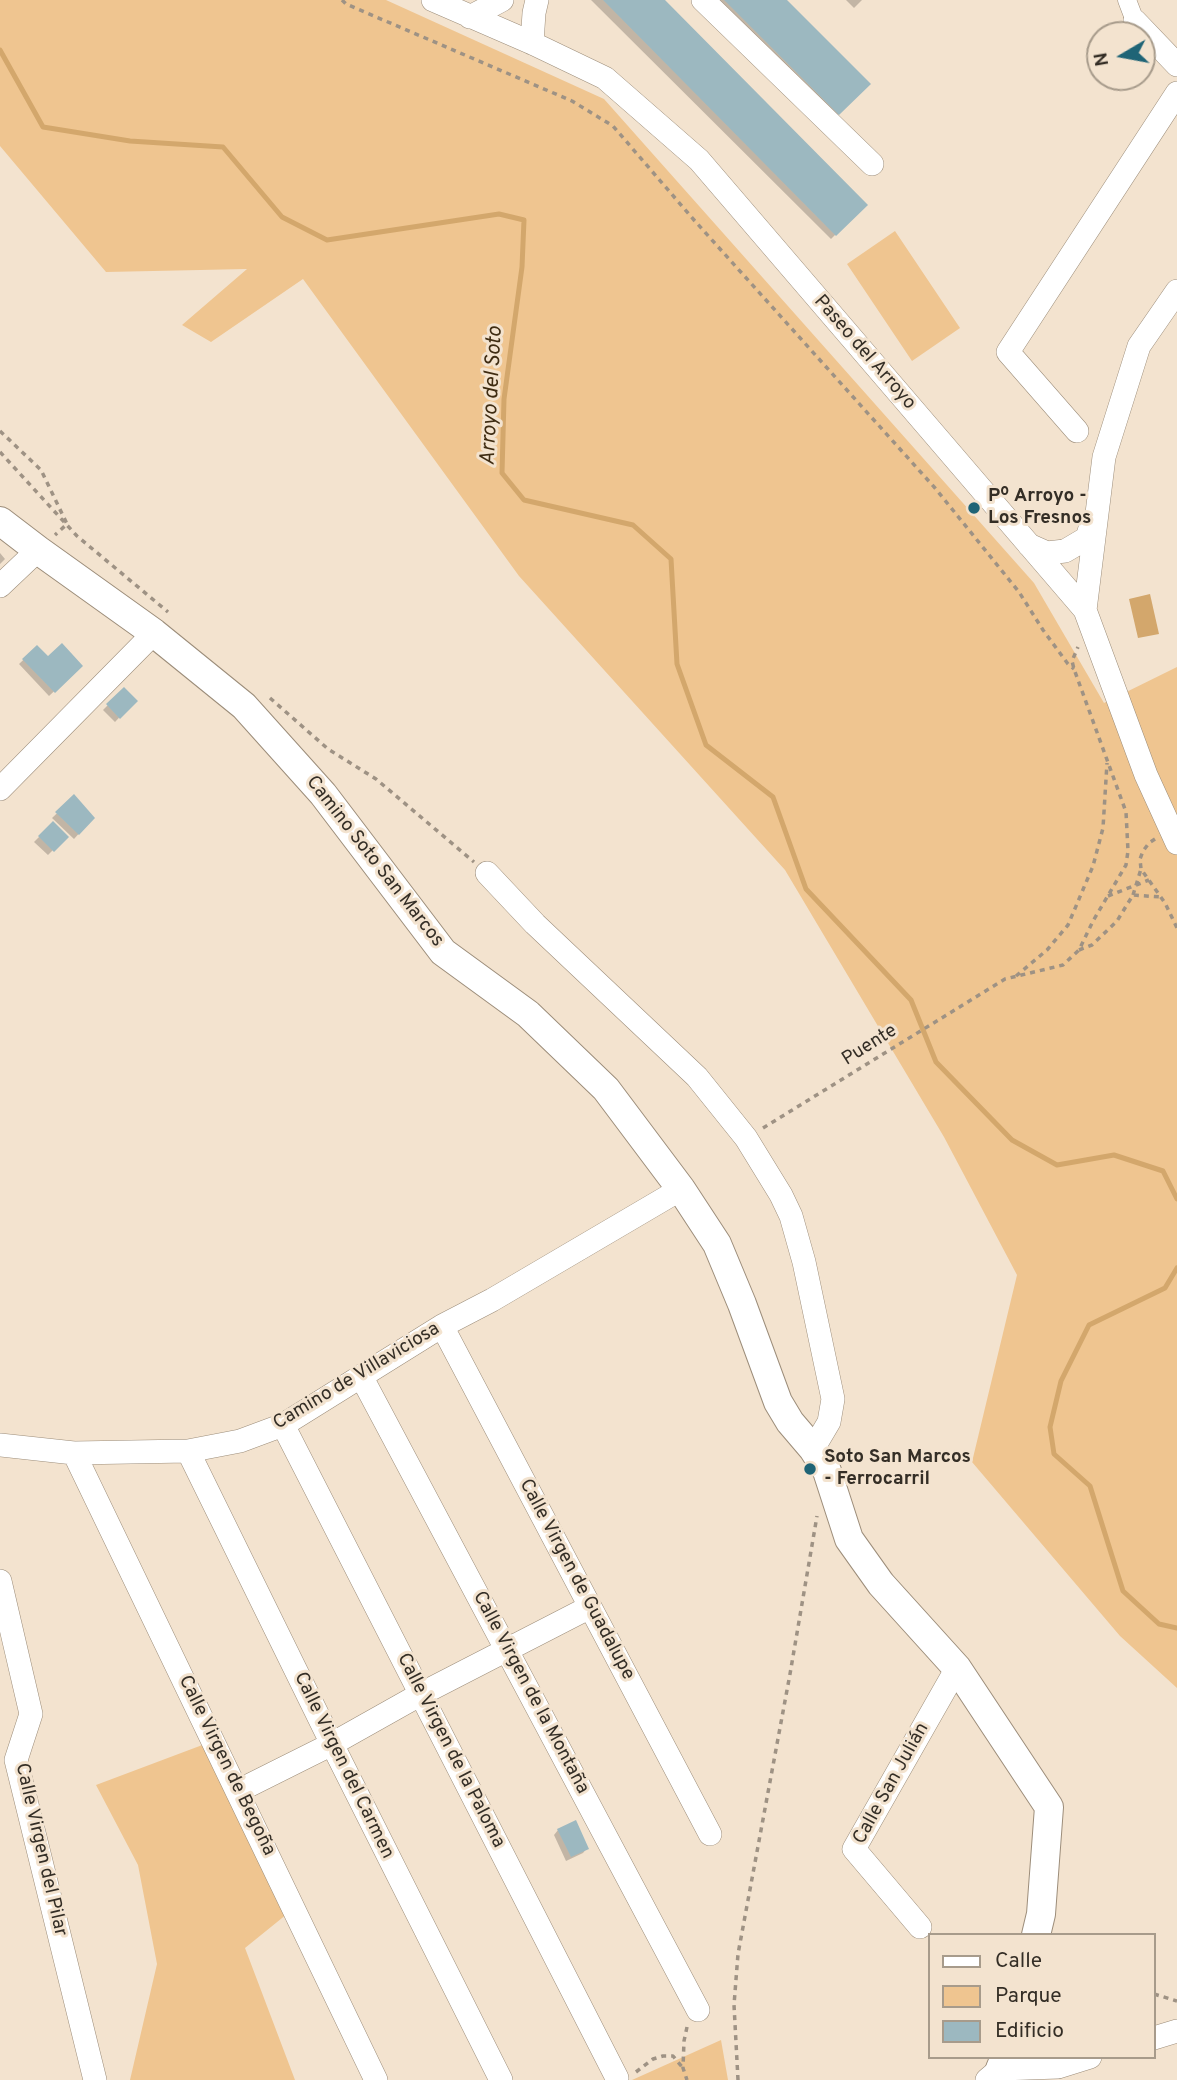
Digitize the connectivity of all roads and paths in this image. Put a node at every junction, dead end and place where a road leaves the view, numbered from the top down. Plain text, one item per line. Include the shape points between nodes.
1 (342, 0) edge
2 (433, 0) edge
3 (502, 0) edge
4 (537, 0) edge
5 (703, 0) edge
6 (1131, 11) edge
7 (470, 17) junction
8 (533, 43) junction
9 (1177, 65) edge
10 (1177, 93) edge
11 (872, 164) dead end
12 (1177, 292) edge
13 (0, 431) edge
14 (1077, 431) dead end
15 (0, 452) edge
16 (1098, 504) junction
17 (0, 521) edge
18 (67, 524) junction
19 (1029, 545) junction
20 (38, 550) junction
21 (0, 586) edge
22 (1085, 610) junction
23 (161, 623) junction
24 (1081, 639) dead end
25 (1074, 669) junction
26 (270, 698) dead end
27 (1107, 760) junction
28 (0, 789) edge
29 (1172, 833) edge
30 (1140, 869) junction
31 (487, 873) joint
32 (1149, 880) junction
33 (1135, 886) junction
34 (1133, 895) junction
35 (1108, 896) junction
36 (1161, 897) junction
37 (1177, 928) edge
38 (1079, 950) junction
39 (1015, 977) junction
40 (761, 1129) dead end
41 (681, 1189) junction
42 (442, 1326) junction
43 (361, 1376) junction
44 (283, 1424) junction
45 (0, 1444) edge
46 (813, 1450) junction
47 (188, 1451) junction
48 (74, 1453) junction
49 (818, 1511) dead end
50 (0, 1581) edge
51 (590, 1607) junction
52 (508, 1651) junction
53 (957, 1668) junction
54 (421, 1694) junction
55 (332, 1744) junction
56 (238, 1791) junction
57 (710, 1834) dead end
58 (920, 1927) dead end
59 (1036, 1933) edge
60 (1156, 1995) edge
61 (1177, 2001) edge
62 (698, 2010) joint
63 (1177, 2031) edge
64 (1156, 2037) edge
65 (1087, 2059) edge
66 (683, 2068) junction
67 (997, 2069) edge
68 (1061, 2074) edge
69 (617, 2078) edge
70 (95, 2080) edge
71 (376, 2080) edge
72 (501, 2080) edge
73 (687, 2080) edge
74 (738, 2080) edge

1 - 25 path via 572,101 613,127 935,488
2 - 7 street, Paseo del Arroyo
3 - 7 street
4 - 8 street
5 - 11 street
6 - 9 street
7 - 8 street, Paseo del Arroyo
8 - 19 street, Paseo del Arroyo via 605,78 699,160
10 - 14 street via 1008,352
12 - 16 street via 1139,346 1104,457
13 - 18 path via 41,470
15 - 18 path
16 - 19 street via 1087,538 1066,551 1047,553
16 - 22 street
17 - 20 street, Camino Soto San Marcos
18 - 20 path
18 - 23 path
19 - 22 street, Paseo del Arroyo
20 - 21 street
20 - 23 street, Camino Soto San Marcos
22 - 29 street, Paseo del Arroyo
23 - 28 street
23 - 41 street, Camino Soto San Marcos via 324,794 443,952 528,1014 606,1089
24 - 25 path via 1072,661
25 - 27 path
26 - 31 path
27 - 35 path via 1126,812 1128,851
27 - 39 path via 1103,828 1068,925
29 - 30 path via 1149,843
30 - 32 path
30 - 33 path
31 - 46 street via 696,1077 746,1138 777,1188 791,1216 804,1262 833,1399 829,1422
32 - 33 path
32 - 36 path
33 - 34 path
33 - 35 path
34 - 36 path
34 - 38 path, Puente via 1117,921 1093,945
35 - 38 path
36 - 37 path
38 - 39 path, Puente via 1063,965
39 - 40 path, Puente
41 - 42 street, Camino de Villaviciosa
41 - 46 street, Camino Soto San Marcos via 717,1244 778,1402
42 - 43 street, Camino de Villaviciosa
42 - 51 street, Calle Virgen de Guadalupe
43 - 44 street, Camino de Villaviciosa
43 - 52 street, Calle Virgen de la Montaña
44 - 47 street, Camino de Villaviciosa via 240,1441
44 - 54 street, Calle Virgen de la Paloma
45 - 48 street, Camino de Villaviciosa
46 - 53 street, Camino Soto San Marcos via 827,1471 849,1539 881,1584
47 - 48 street, Camino de Villaviciosa
47 - 55 street, Calle Virgen del Carmen
48 - 56 street, Calle Virgen de Begoña
49 - 74 path via 738,1954 734,2005
50 - 70 street, Calle Virgen del Pilar via 31,1714 16,1760
51 - 52 street
51 - 57 street, Calle Virgen de Guadalupe
52 - 54 street
52 - 62 street, Calle Virgen de la Montaña
53 - 58 street, Calle San Julián via 854,1849
53 - 59 street, Camino Soto San Marcos via 1049,1807
54 - 55 street
54 - 69 street, Calle Virgen de la Paloma
55 - 56 street
55 - 72 street, Calle Virgen del Carmen
56 - 71 street, Calle Virgen de Begoña
60 - 61 path
62 - 66 path via 686,2029
63 - 64 street
65 - 68 street
66 - 69 path via 673,2056 663,2056 627,2078
66 - 73 path
67 - 68 street

